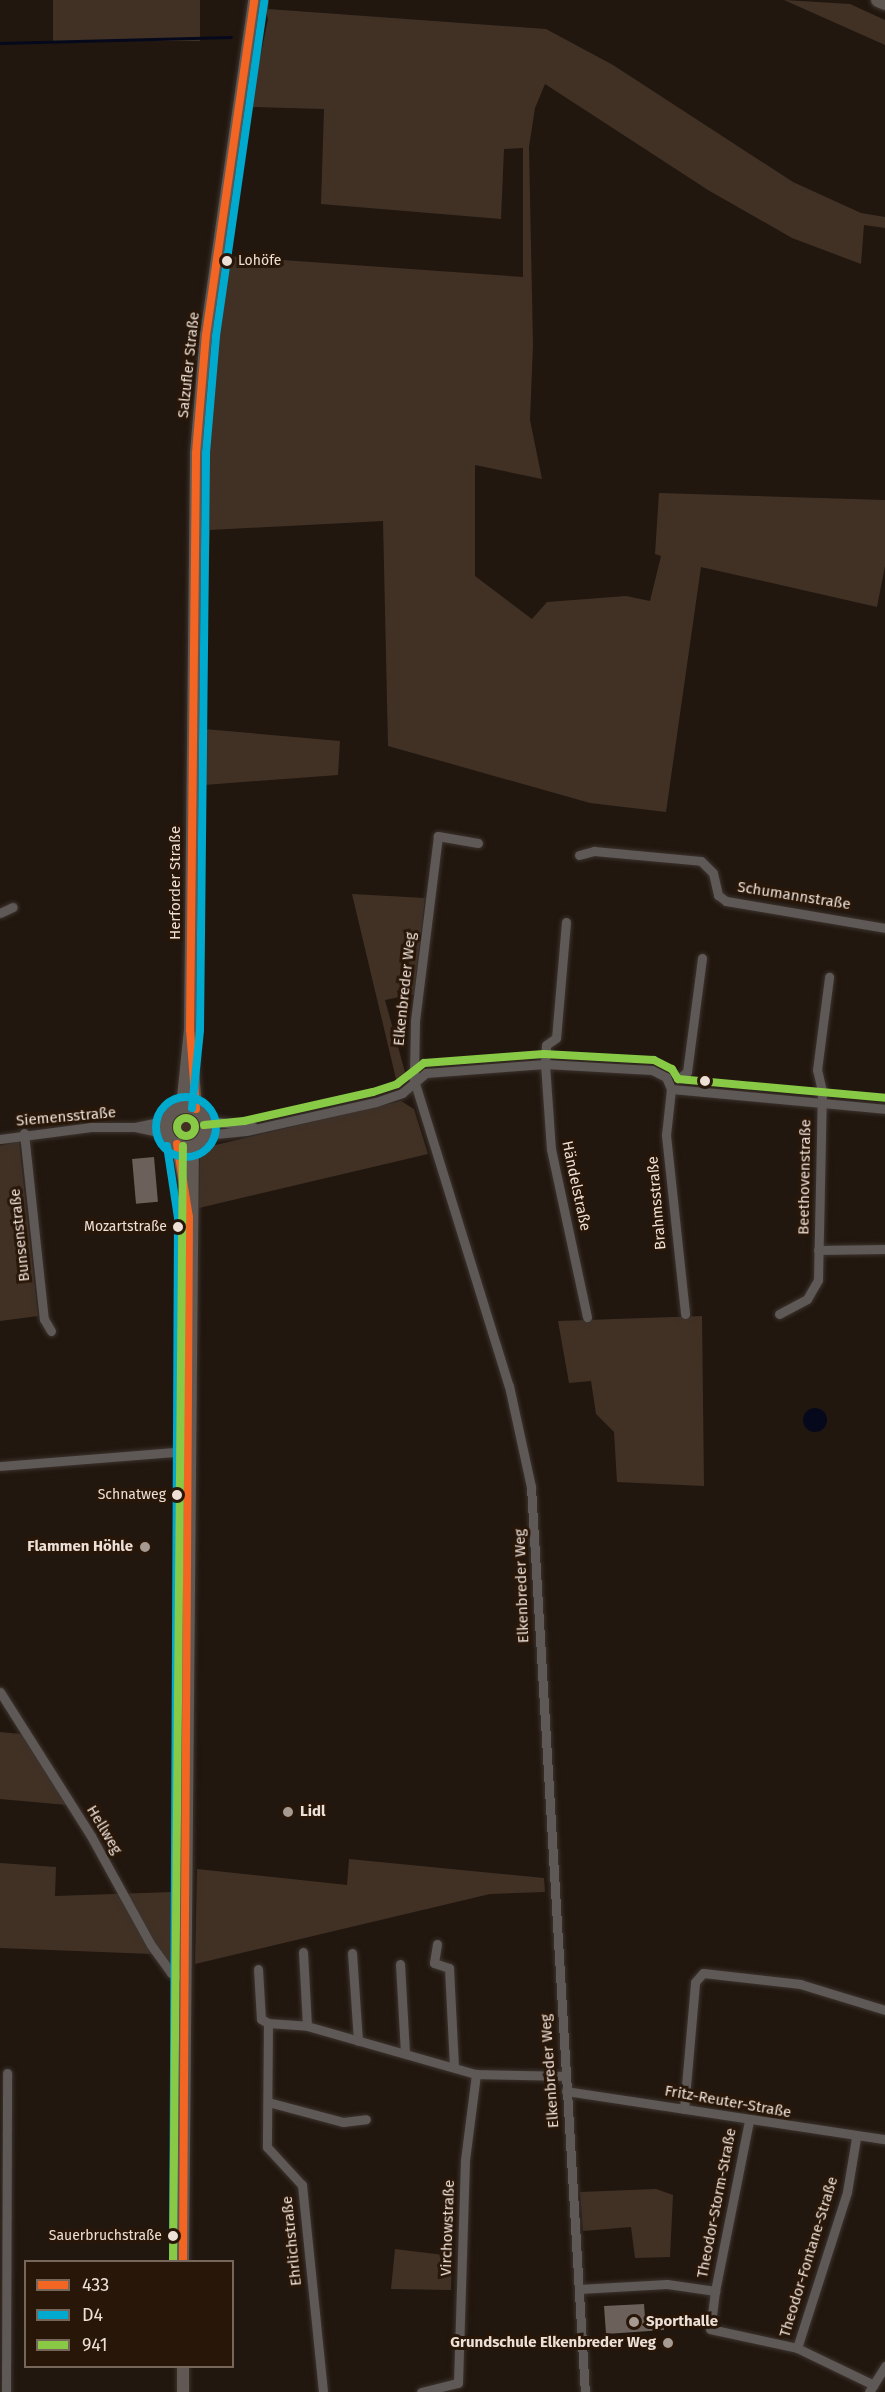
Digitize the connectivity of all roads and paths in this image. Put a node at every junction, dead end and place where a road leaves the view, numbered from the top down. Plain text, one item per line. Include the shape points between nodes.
1 (254, 0) edge
2 (878, 0) edge
3 (885, 3) edge
4 (192, 736) joint
5 (478, 843) dead end
6 (579, 855) dead end
7 (13, 907) dead end
8 (0, 913) edge
9 (566, 922) dead end
10 (885, 928) edge
11 (702, 958) dead end
12 (830, 977) dead end
13 (190, 1030) junction
14 (545, 1064) junction
15 (683, 1075) junction
16 (666, 1077) junction
17 (414, 1080) junction
18 (671, 1089) junction
19 (682, 1089) junction
20 (821, 1105) junction
21 (182, 1107) junction
22 (196, 1109) junction
23 (885, 1109) edge
24 (167, 1120) junction
25 (205, 1120) junction
26 (135, 1127) junction
27 (256, 1128) junction
28 (24, 1133) junction
29 (168, 1134) junction
30 (205, 1135) junction
31 (0, 1139) edge
32 (177, 1144) junction
33 (193, 1146) junction
34 (189, 1217) junction
35 (885, 1249) edge
36 (818, 1250) junction
37 (685, 1314) dead end
38 (779, 1314) dead end
39 (587, 1317) dead end
40 (51, 1331) dead end
41 (188, 1451) junction
42 (0, 1466) edge
43 (0, 1692) edge
44 (437, 1944) dead end
45 (303, 1952) dead end
46 (352, 1953) dead end
47 (400, 1964) dead end
48 (258, 1968) dead end
49 (185, 1977) junction
50 (885, 2010) edge
51 (268, 2023) junction
52 (307, 2026) junction
53 (358, 2041) junction
54 (405, 2053) junction
55 (454, 2067) junction
56 (7, 2073) dead end
57 (476, 2074) junction
58 (565, 2076) junction
59 (566, 2091) junction
60 (268, 2102) junction
61 (684, 2109) junction
62 (366, 2119) dead end
63 (749, 2121) junction
64 (856, 2138) junction
65 (885, 2139) edge
66 (183, 2260) edge
67 (579, 2289) junction
68 (715, 2291) junction
69 (797, 2348) junction
70 (885, 2366) edge
71 (183, 2368) edge
72 (871, 2388) edge
73 (6, 2392) edge
74 (183, 2392) edge
75 (323, 2392) edge
76 (421, 2392) edge
77 (585, 2392) edge

1 - 4 main road, Salzufler Straße via 200,382
2 - 3 highway
4 - 13 main road, Herforder Straße
5 - 17 street, Elkenbreder Weg via 438,836 415,1020
6 - 10 street, Schumannstraße via 594,851 700,861 713,873 718,895 726,901
7 - 8 street
9 - 14 street, Händelstraße via 556,1038 546,1045
11 - 15 street via 687,1072
12 - 20 street, Beethovenstraße via 817,1070
13 - 21 main road, Herforder Straße
13 - 22 main road, Herforder Straße
14 - 16 street via 615,1065 652,1070
14 - 17 street via 445,1071
14 - 39 street, Händelstraße via 550,1149
15 - 16 street
15 - 19 street
16 - 18 street
17 - 27 street via 402,1093 376,1102
17 - 58 street, Elkenbreder Weg via 509,1386 531,1487
18 - 19 street
18 - 37 street, Brahmsstraße via 666,1135
19 - 20 street
20 - 23 street
20 - 36 street, Beethovenstraße
21 - 22 main road
21 - 24 main road
22 - 25 main road
24 - 26 street, Siemensstraße
24 - 29 main road
25 - 27 street
25 - 30 main road
26 - 28 street, Siemensstraße
26 - 29 street, Siemensstraße
27 - 30 street
28 - 31 street, Siemensstraße
28 - 40 street, Bunsenstraße via 44,1319
29 - 32 main road
30 - 33 main road
32 - 33 main road
32 - 34 main road
33 - 34 main road
34 - 41 main road
35 - 36 street, Beethovenstraße
36 - 38 street, Beethovenstraße via 813,1293
41 - 42 street
41 - 49 main road
43 - 49 street, Hellweg via 91,1836 151,1945 171,1973
44 - 55 street via 434,1963 449,1968
45 - 52 street
46 - 53 street
47 - 54 street
48 - 51 street via 261,2019
49 - 66 main road
50 - 61 street via 800,1984 703,1974 695,1982
51 - 52 street
51 - 60 street, Ehrlichstraße
52 - 53 street
53 - 54 street
54 - 55 street
55 - 57 street
56 - 73 street
57 - 58 street
57 - 76 street, Virchowstraße via 465,2160 458,2383
58 - 59 street, Elkenbreder Weg
59 - 61 street, Fritz-Reuter-Straße
59 - 67 street, Elkenbreder Weg
60 - 62 street via 343,2122
60 - 75 street, Ehrlichstraße via 267,2147 302,2185
61 - 63 street, Fritz-Reuter-Straße
63 - 64 street, Fritz-Reuter-Straße
63 - 68 street, Theodor-Storm-Straße
64 - 65 street, Fritz-Reuter-Straße
64 - 69 street, Theodor-Fontane-Straße via 847,2192
67 - 68 street via 668,2283
67 - 77 street, Elkenbreder Weg
68 - 69 street, Theodor-Storm-Straße via 710,2329
69 - 72 street
70 - 72 street
71 - 74 main road

